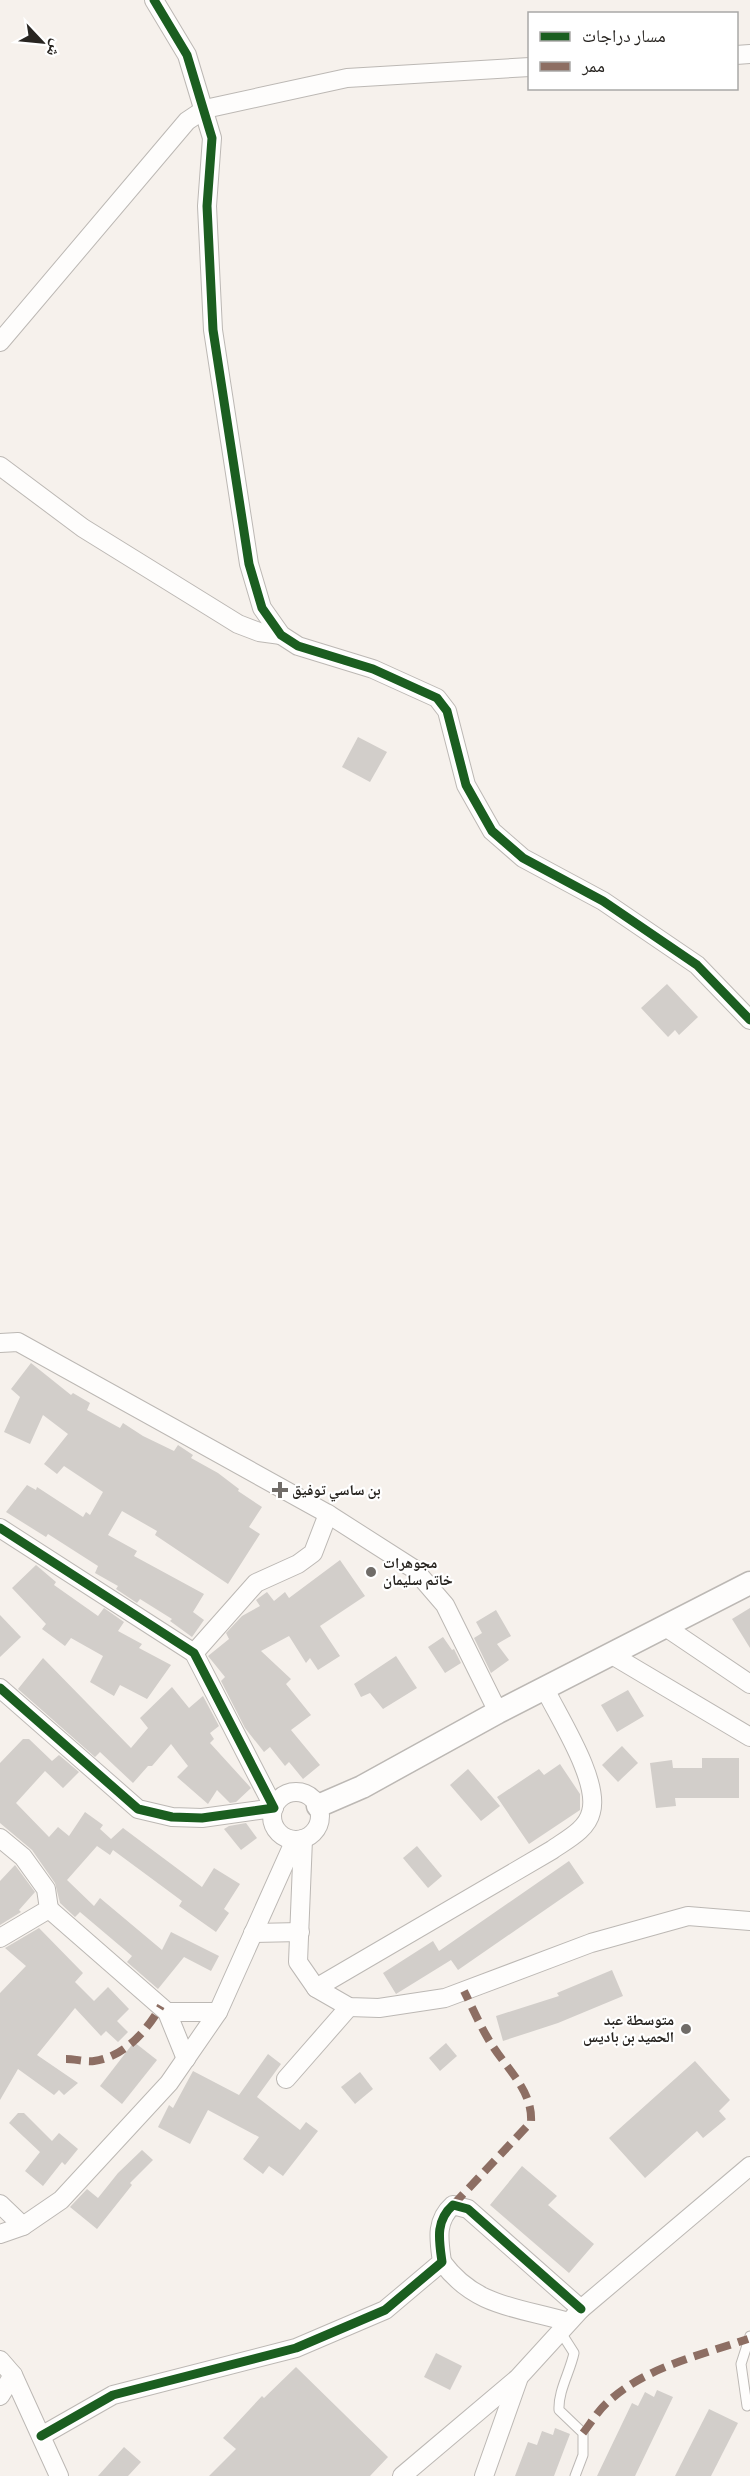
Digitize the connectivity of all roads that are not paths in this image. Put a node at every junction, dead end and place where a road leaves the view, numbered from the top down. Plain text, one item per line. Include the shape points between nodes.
1 (154, 0) edge
2 (528, 67) edge
3 (205, 109) junction
4 (0, 342) edge
5 (0, 466) edge
6 (282, 635) junction
7 (750, 1020) edge
8 (0, 1342) edge
9 (328, 1514) junction
10 (0, 1528) edge
11 (750, 1583) edge
12 (667, 1628) junction
13 (194, 1653) junction
14 (612, 1655) junction
15 (750, 1684) edge
16 (0, 1688) edge
17 (545, 1689) junction
18 (498, 1713) junction
19 (750, 1737) edge
20 (318, 1806) junction
21 (274, 1808) junction
22 (0, 1838) edge
23 (299, 1840) junction
24 (49, 1909) junction
25 (750, 1921) edge
26 (300, 1932) junction
27 (253, 1933) junction
28 (0, 1938) edge
29 (316, 1988) junction
30 (349, 2007) junction
31 (167, 2012) junction
32 (218, 2012) junction
33 (186, 2059) junction
34 (286, 2079) dead end
35 (750, 2166) edge
36 (0, 2204) edge
37 (23, 2226) junction
38 (0, 2234) edge
39 (442, 2262) junction
40 (581, 2309) junction
41 (564, 2326) junction
42 (750, 2336) edge
43 (0, 2360) edge
44 (13, 2375) junction
45 (518, 2378) junction
46 (0, 2396) edge
47 (747, 2406) dead end
48 (41, 2436) junction
49 (59, 2476) edge
50 (402, 2476) edge
51 (484, 2476) edge
52 (575, 2476) edge

1 - 3 street via 187,55
2 - 3 street via 347,78
3 - 4 street via 187,121
3 - 6 street via 212,138 207,206 213,330 249,564 261,608
5 - 6 street via 83,528 238,624
6 - 7 street via 298,646 373,669 437,698 447,711 466,785 492,831 523,858 603,901 698,965
8 - 9 street via 18,1342
9 - 13 street via 313,1553 256,1583
9 - 18 street via 414,1569 445,1605
10 - 13 street
11 - 12 street
12 - 14 street
12 - 15 street
13 - 21 street
14 - 17 street
14 - 19 street
16 - 21 street via 138,1809 172,1817 202,1818
17 - 18 street
17 - 29 street via 590,1782 592,1812 583,1827 552,1850
18 - 20 street via 362,1787
20 - 21 street via 307,1795 291,1793
20 - 23 street via 316,1830
21 - 23 street via 272,1821 278,1832
22 - 24 street via 22,1857 46,1889
23 - 26 street
23 - 27 street
24 - 28 street
24 - 31 street
25 - 30 street via 688,1917 591,1943 445,1998 379,2008
26 - 27 street
26 - 29 street via 298,1962
27 - 32 street
29 - 30 street
30 - 34 street
31 - 32 street
31 - 33 street
32 - 33 street
33 - 37 street via 169,2083 61,2200
35 - 40 street
36 - 37 street
37 - 38 street
39 - 40 street via 438,2234 444,2213 453,2205 468,2209
39 - 41 street via 469,2291 495,2304 524,2309
39 - 48 street via 385,2310 296,2348 112,2395
40 - 41 street
41 - 45 street
41 - 52 lane via 574,2353 558,2397 559,2410 584,2433 583,2455
42 - 47 lane via 741,2364
43 - 44 street
44 - 46 street
44 - 48 street
45 - 50 street
45 - 51 street
48 - 49 street

